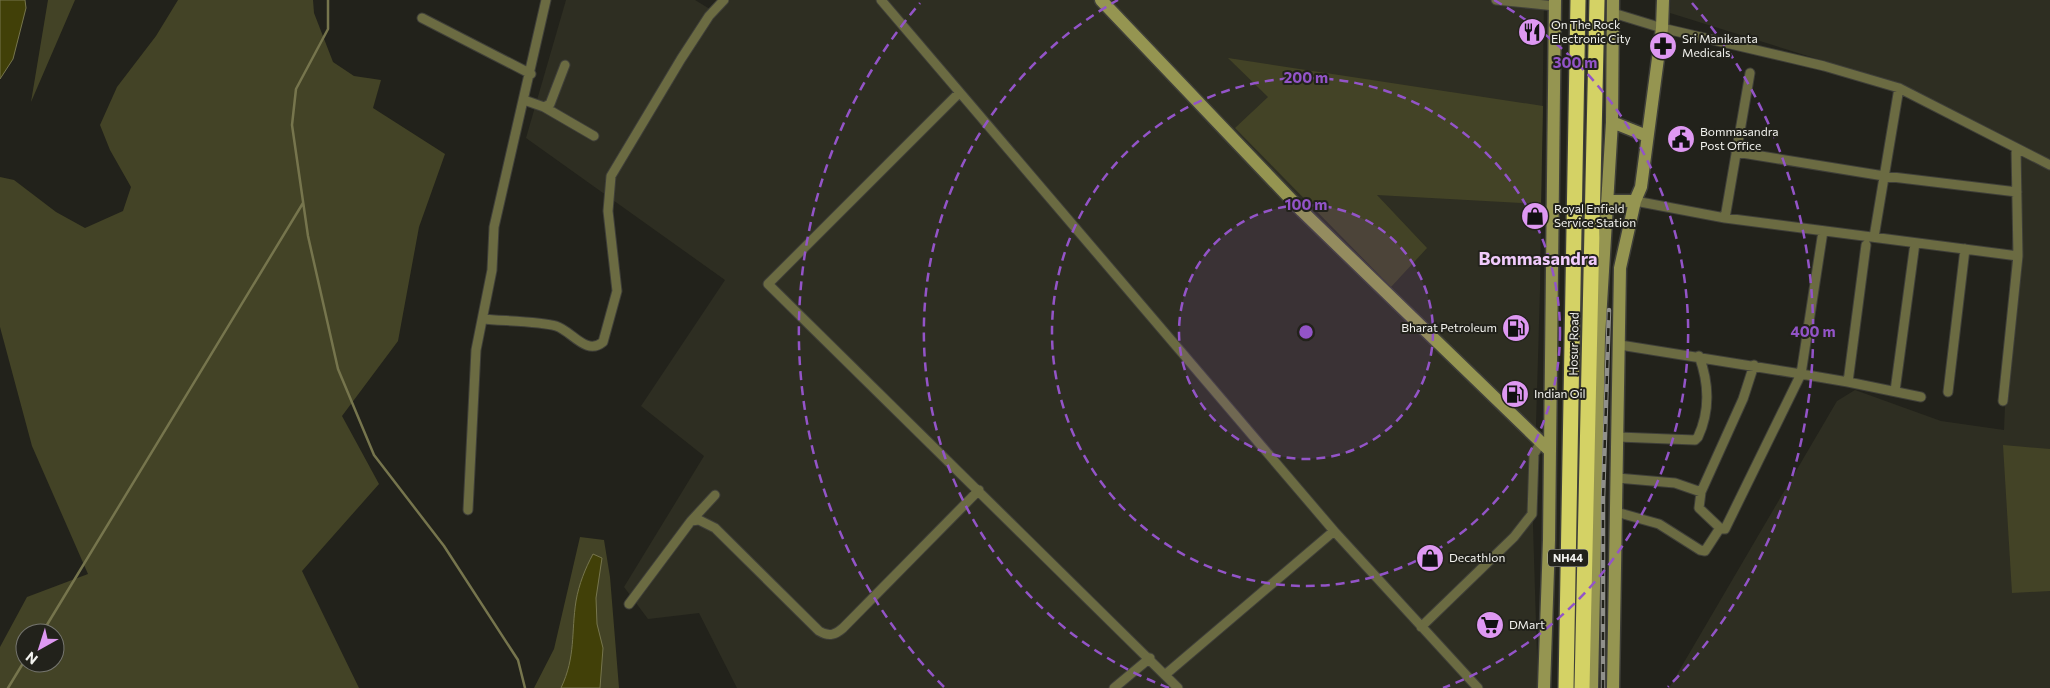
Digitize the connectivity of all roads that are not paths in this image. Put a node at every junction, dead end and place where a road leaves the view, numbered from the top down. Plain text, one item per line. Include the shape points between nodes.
1 (546, 0) edge
2 (724, 0) edge
3 (881, 0) edge
4 (1101, 0) edge
5 (1496, 0) edge
6 (1578, 0) edge
7 (1597, 0) edge
8 (1663, 0) edge
9 (1555, 3) edge
10 (1613, 6) edge
11 (422, 18) dead end
12 (1662, 28) junction
13 (565, 65) dead end
14 (1750, 73) dead end
15 (531, 74) junction
16 (1898, 88) junction
17 (959, 93) junction
18 (524, 100) junction
19 (544, 108) junction
20 (1612, 122) junction
21 (594, 136) dead end
22 (1647, 136) junction
23 (2016, 148) junction
24 (1736, 152) junction
25 (2050, 164) edge
26 (1884, 176) junction
27 (2017, 192) junction
28 (1607, 201) junction
29 (1635, 201) junction
30 (1725, 218) junction
31 (1823, 232) junction
32 (1874, 237) junction
33 (1915, 243) junction
34 (1866, 245) dead end
35 (1965, 249) junction
36 (2018, 256) junction
37 (1603, 267) junction
38 (1620, 268) junction
39 (482, 319) junction
40 (1620, 345) junction
41 (1700, 356) junction
42 (1754, 366) junction
43 (1801, 374) junction
44 (1848, 382) junction
45 (1895, 391) junction
46 (1948, 392) dead end
47 (1921, 397) dead end
48 (2003, 402) dead end
49 (1618, 437) junction
50 (1546, 446) junction
51 (1617, 478) junction
52 (979, 490) junction
53 (1701, 492) junction
54 (715, 494) dead end
55 (468, 510) dead end
56 (1616, 512) junction
57 (691, 521) junction
58 (1720, 528) junction
59 (1334, 531) junction
60 (629, 604) dead end
61 (1421, 627) junction
62 (1150, 658) junction
63 (1166, 674) junction
64 (1545, 687) edge
65 (1114, 688) edge
66 (1178, 688) edge
67 (1478, 688) edge
68 (1566, 688) edge
69 (1582, 688) edge
70 (1592, 688) edge
71 (1613, 688) edge

1 - 15 street
2 - 39 street via 709,16 681,59 611,176 608,211 617,291 603,342 595,347 588,346 556,326
3 - 17 street
4 - 50 street via 1302,211
5 - 9 street
6 - 68 highway, Hosur Road / NH44
7 - 69 highway, Hosur Road / NH44
8 - 12 street
9 - 50 street
10 - 12 street
10 - 20 street
11 - 15 street
12 - 16 street via 1824,66
12 - 22 street
13 - 19 street via 550,104
14 - 24 street
15 - 18 street
16 - 23 street
16 - 26 street
17 - 52 street via 768,284
17 - 59 street
18 - 19 street
18 - 39 street via 494,227 492,270
19 - 21 street
20 - 22 street
20 - 28 street
22 - 29 street via 1641,187
23 - 25 street
23 - 27 street
24 - 26 street
24 - 30 street
26 - 27 street
26 - 32 street
27 - 36 street
28 - 29 street
28 - 37 street
29 - 30 street
29 - 38 street
30 - 31 street
31 - 32 street
31 - 43 street
32 - 33 street
33 - 35 street
33 - 45 street
34 - 44 street
35 - 36 street
35 - 46 street
36 - 48 street
37 - 38 street
37 - 70 street
38 - 40 street
39 - 55 street via 476,350
40 - 41 street
40 - 49 street
41 - 42 street
41 - 49 street via 1708,406 1698,437 1694,440
42 - 43 street
42 - 53 street
43 - 44 street
43 - 58 street via 1725,529
44 - 45 street
45 - 47 street
49 - 51 street
50 - 61 street via 1534,454 1532,514 1514,537
50 - 64 street
51 - 53 street via 1675,483
51 - 56 street
52 - 57 street via 843,628 827,636 715,528 699,520
52 - 62 street
53 - 58 street via 1699,508
54 - 57 street
56 - 58 street via 1659,524 1705,551
56 - 71 street
57 - 60 street
59 - 61 street
59 - 63 street
61 - 67 street
62 - 63 street
62 - 65 street
63 - 66 street

